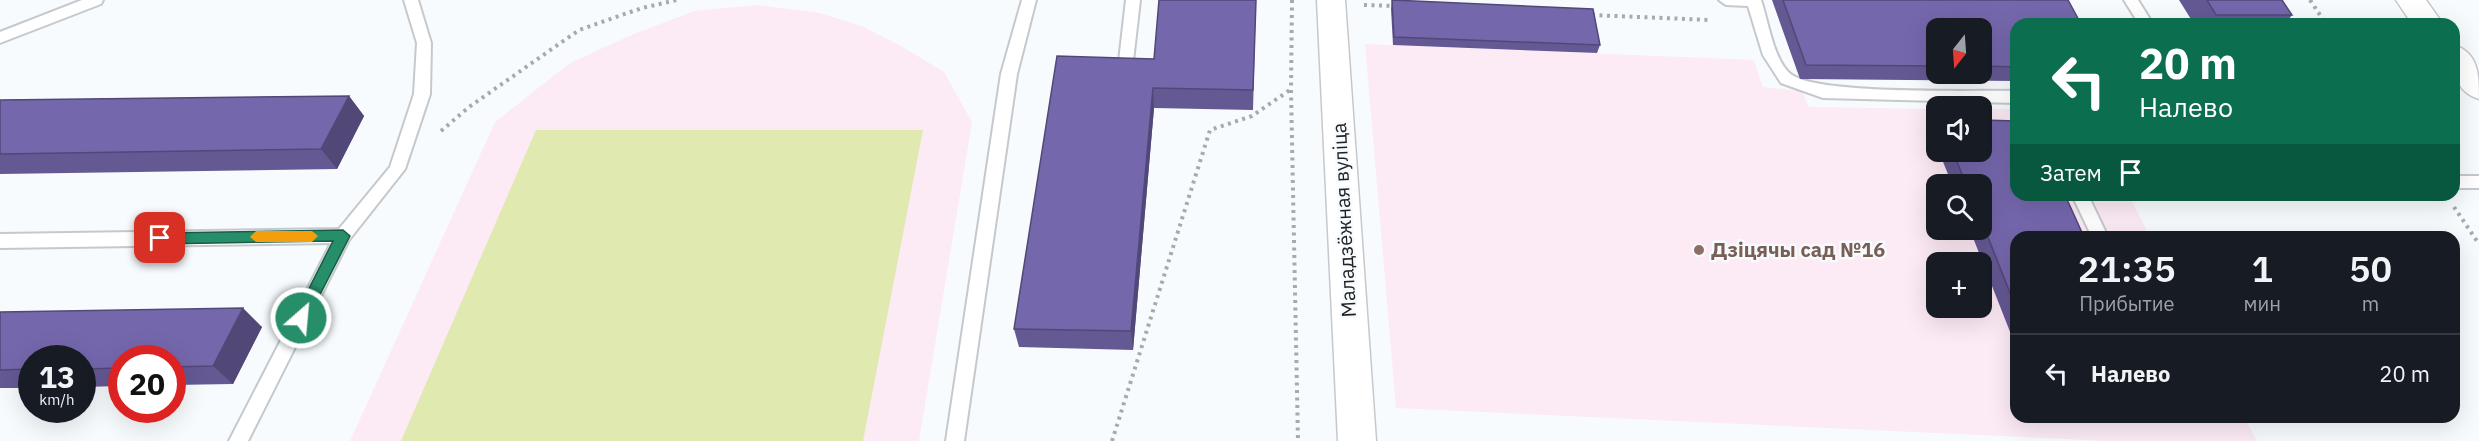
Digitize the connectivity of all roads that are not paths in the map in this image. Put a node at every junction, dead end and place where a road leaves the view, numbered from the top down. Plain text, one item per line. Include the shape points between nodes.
1 (96, 0) edge
2 (411, 0) edge
3 (1029, 0) edge
4 (1133, 0) edge
5 (1726, 0) edge
6 (2131, 0) edge
7 (2410, 0) edge
8 (1341, 3) edge
9 (2142, 18) edge
10 (2424, 18) edge
11 (0, 38) edge
12 (1126, 61) edge
13 (2010, 97) edge
14 (2460, 182) edge
15 (2479, 182) edge
16 (2083, 201) edge
17 (2097, 231) edge
18 (343, 236) junction
19 (0, 241) edge
20 (238, 441) edge
21 (955, 441) edge
22 (1357, 441) edge

1 - 11 lane
2 - 18 lane via 424,43 422,94 397,169
3 - 21 lane via 1009,74
4 - 12 lane
5 - 13 lane via 1754,1 1770,55 1786,78 1823,92
6 - 9 lane
7 - 10 street
8 - 22 street, Маладзёжная вуліца
14 - 15 lane
16 - 17 lane
18 - 19 lane
18 - 20 lane

